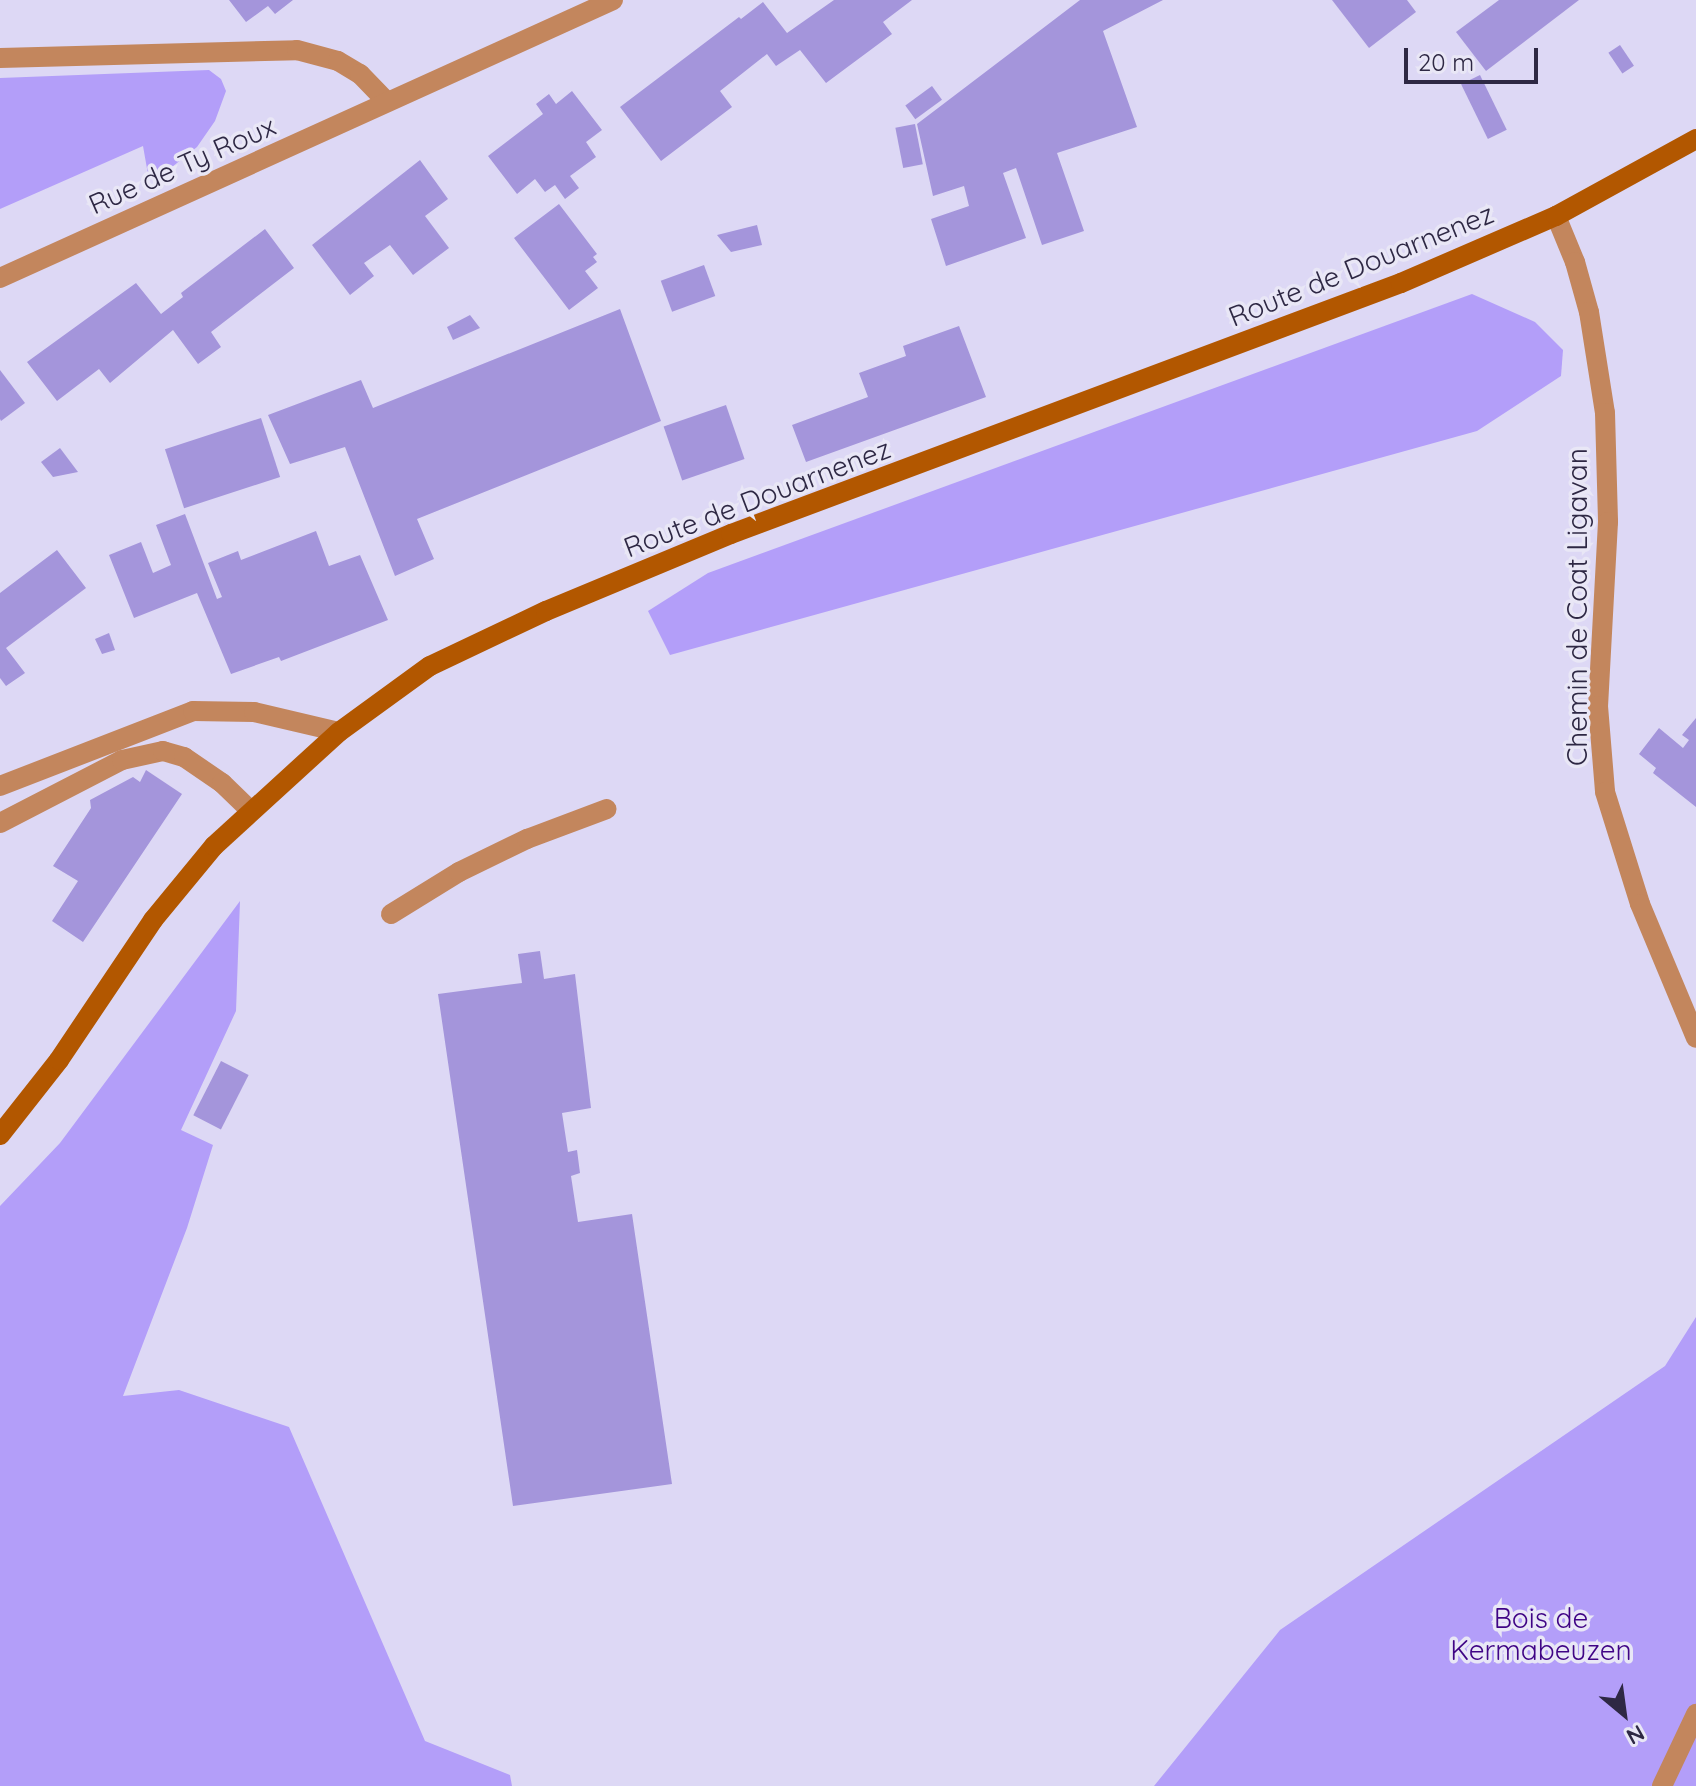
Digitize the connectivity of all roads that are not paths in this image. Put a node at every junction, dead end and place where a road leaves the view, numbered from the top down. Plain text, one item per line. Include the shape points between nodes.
1 (613, 0) edge
2 (0, 58) edge
3 (387, 102) junction
4 (1696, 139) edge
5 (1556, 216) junction
6 (0, 278) edge
7 (339, 732) junction
8 (0, 786) edge
9 (607, 809) dead end
10 (251, 811) junction
11 (0, 823) edge
12 (391, 914) dead end
13 (1696, 1038) edge
14 (0, 1135) edge
15 (1696, 1714) edge
16 (1662, 1786) edge

1 - 3 street, Rue de Ty Roux
2 - 3 street via 297,50 338,61 360,74
3 - 6 street, Rue de Ty Roux
4 - 5 main road, Route de Douarnenez
5 - 7 main road, Route de Douarnenez via 1291,327 731,534 575,599 430,666
5 - 13 street, Chemin de Coat Ligavan via 1589,312 1605,413 1608,522 1598,706 1605,792 1636,891
7 - 8 street via 254,712 193,711
7 - 10 main road, Route de Douarnenez
9 - 12 street via 472,865
10 - 11 street via 210,774 163,751 122,760
10 - 14 main road, Route de Douarnenez via 214,846 153,920 59,1060
15 - 16 street

